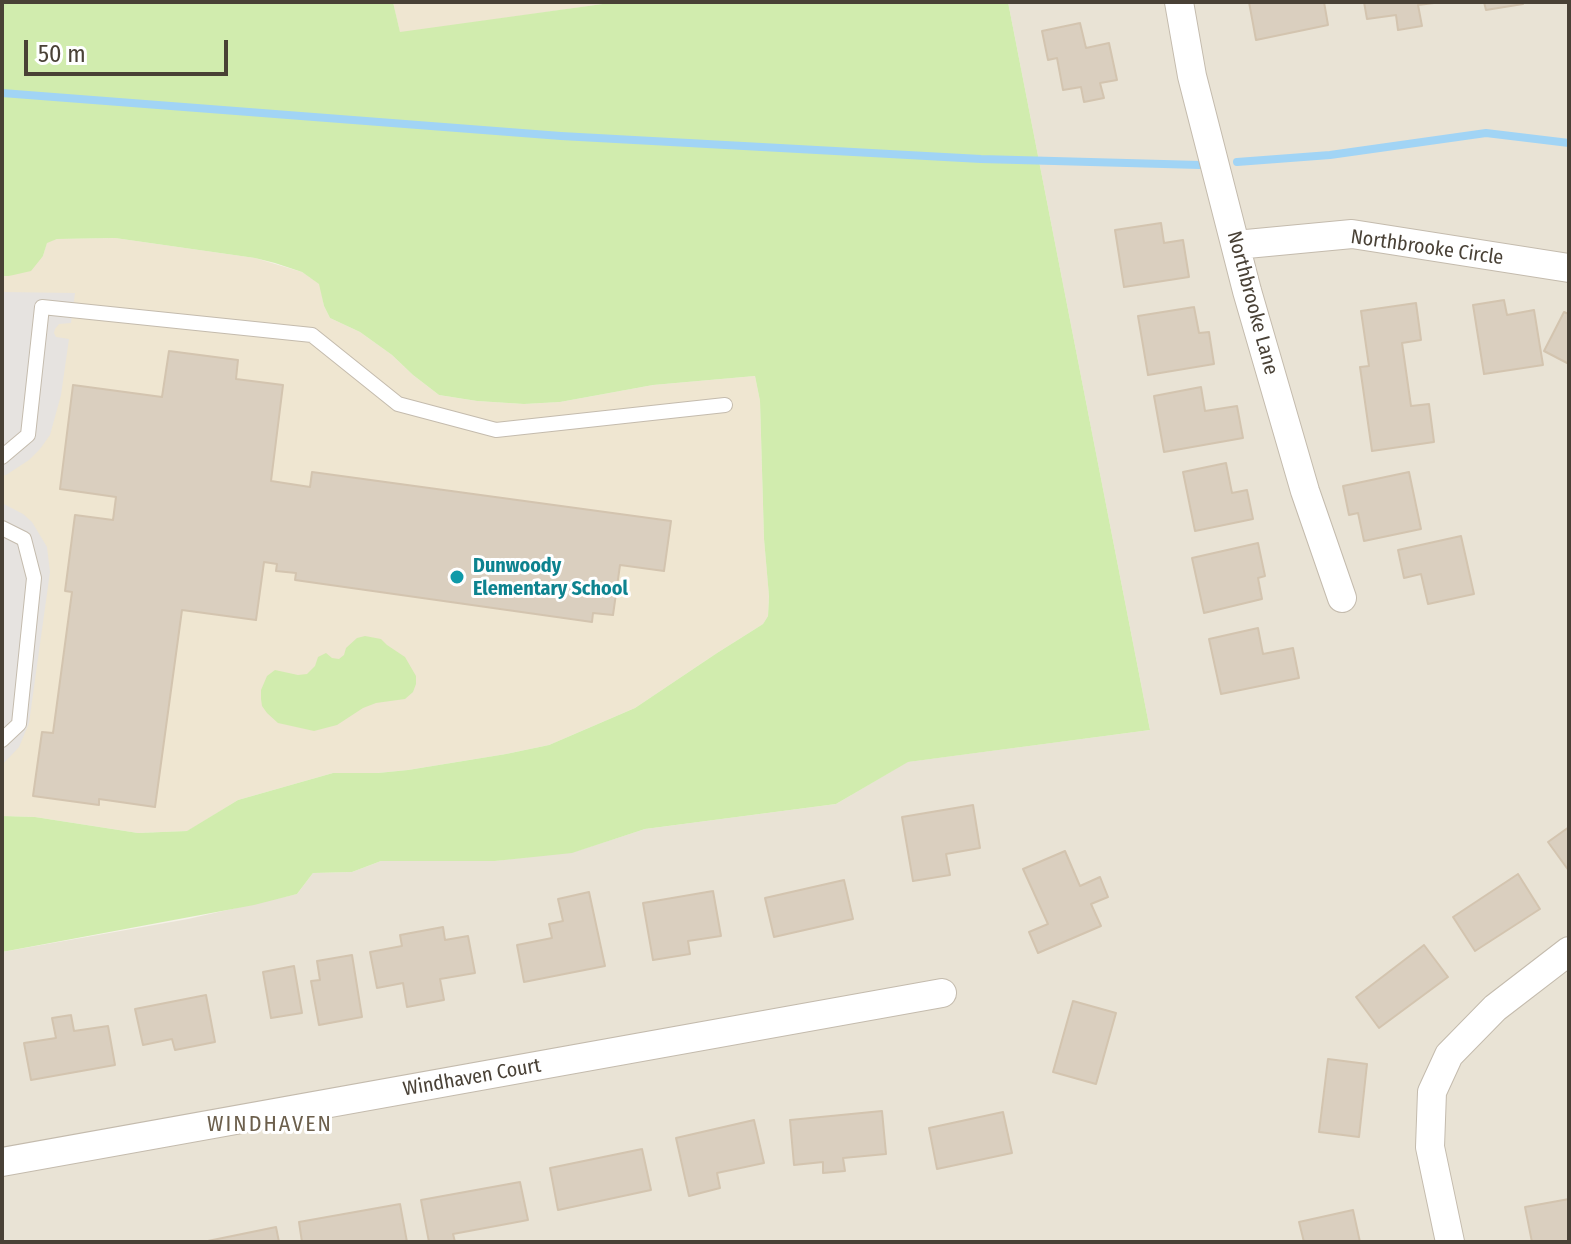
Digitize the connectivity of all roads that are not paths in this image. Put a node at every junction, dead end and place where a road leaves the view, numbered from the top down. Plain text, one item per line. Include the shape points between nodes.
1 (1179, 2) edge
2 (1236, 245) junction
3 (1569, 268) edge
4 (725, 405) dead end
5 (2, 457) edge
6 (2, 528) edge
7 (1342, 598) dead end
8 (2, 740) edge
9 (1569, 951) edge
10 (942, 993) dead end
11 (2, 1162) edge
12 (1450, 1242) edge

1 - 2 street, Northbrooke Lane via 1192,76
2 - 3 street, Northbrooke Circle via 1352,234
2 - 7 street, Northbrooke Lane via 1305,491
4 - 5 lane via 496,430 398,404 312,335 42,307 28,435
6 - 8 lane via 24,539 34,578 19,724
9 - 12 street via 1495,1008 1449,1055 1432,1092 1430,1147
10 - 11 street, Windhaven Court

